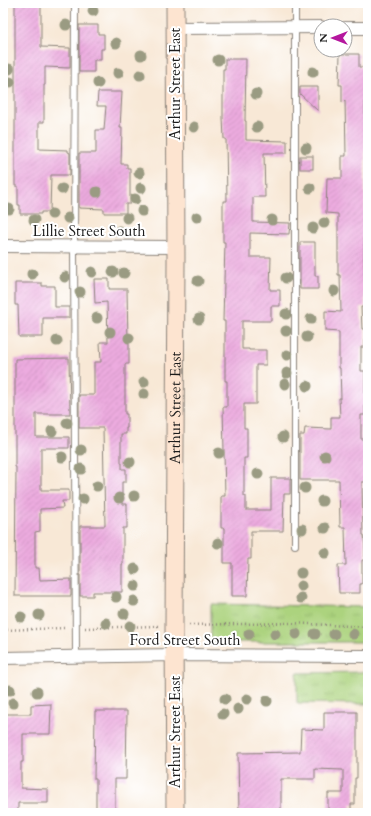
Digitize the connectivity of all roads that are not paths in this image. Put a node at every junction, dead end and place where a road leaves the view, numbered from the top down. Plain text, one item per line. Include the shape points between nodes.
1 (75, 3) edge
2 (175, 3) edge
3 (295, 3) edge
4 (295, 27) junction
5 (175, 28) junction
6 (313, 28) edge
7 (353, 28) edge
8 (368, 28) edge
9 (3, 246) edge
10 (74, 246) junction
11 (176, 246) junction
12 (295, 545) dead end
13 (174, 655) junction
14 (368, 656) edge
15 (76, 657) junction
16 (3, 658) edge
17 (175, 813) edge

1 - 10 lane
2 - 5 main road, Arthur Street East
3 - 4 lane
4 - 5 street
4 - 6 street
4 - 12 lane
5 - 11 main road, Arthur Street East
7 - 8 street
9 - 10 street, Lillie Street South
10 - 11 street, Lillie Street South
10 - 15 lane
11 - 13 main road, Arthur Street East
13 - 14 street, Ford Street South
13 - 15 street, Ford Street South
13 - 17 main road, Arthur Street East
15 - 16 street, Ford Street South

